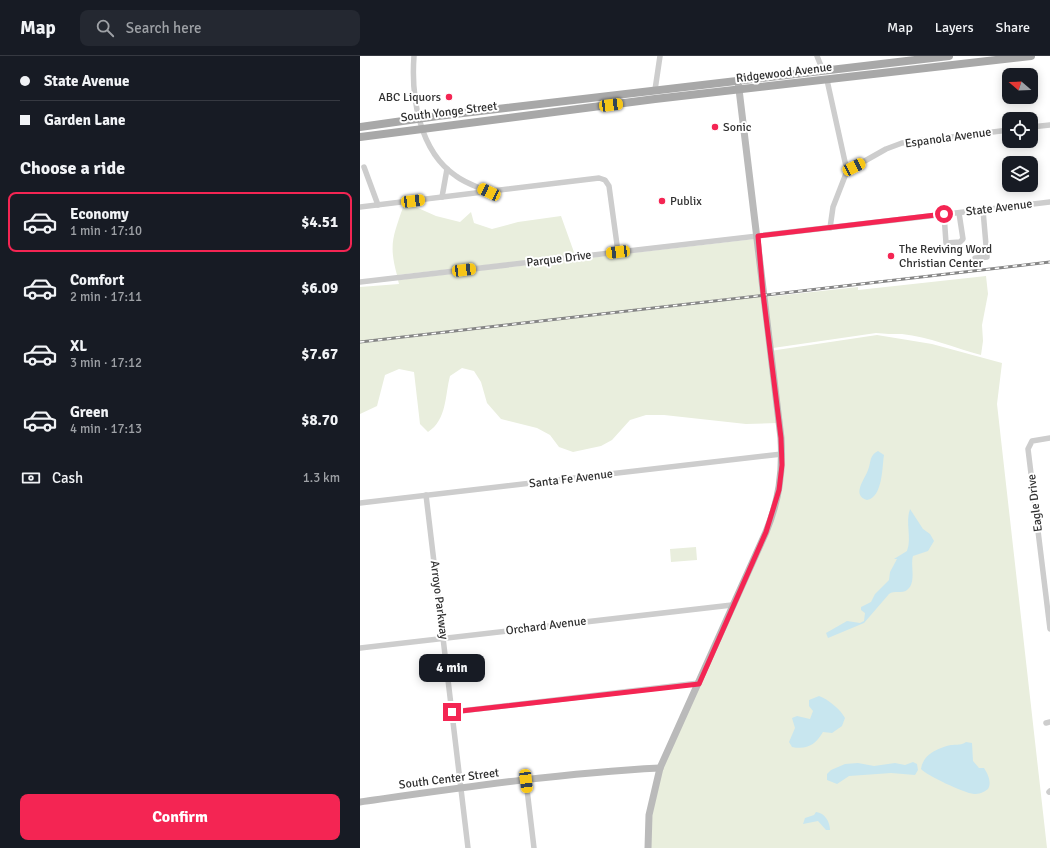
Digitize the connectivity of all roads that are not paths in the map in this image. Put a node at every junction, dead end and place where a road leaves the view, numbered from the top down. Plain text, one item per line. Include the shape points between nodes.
1 (414, 56) edge
2 (660, 56) edge
3 (817, 56) edge
4 (949, 56) edge
5 (1031, 56) edge
6 (1012, 57) edge
7 (823, 71) junction
8 (827, 80) junction
9 (738, 81) junction
10 (655, 90) junction
11 (740, 90) junction
12 (578, 100) junction
13 (539, 104) joint
14 (567, 110) junction
15 (540, 113) joint
16 (420, 118) junction
17 (1050, 125) edge
18 (1038, 126) edge
19 (360, 127) edge
20 (422, 128) junction
21 (1002, 131) edge
22 (360, 137) edge
23 (364, 167) dead end
24 (447, 169) junction
25 (847, 171) junction
26 (489, 192) junction
27 (442, 197) junction
28 (1050, 202) edge
29 (378, 205) junction
30 (360, 207) edge
31 (983, 210) junction
32 (959, 213) junction
33 (944, 214) junction
34 (830, 228) junction
35 (758, 236) junction
36 (618, 252) junction
37 (975, 258) dead end
38 (360, 282) edge
39 (1050, 438) edge
40 (782, 454) junction
41 (426, 495) junction
42 (360, 503) edge
43 (732, 605) junction
44 (1050, 629) edge
45 (444, 638) junction
46 (360, 648) edge
47 (699, 684) junction
48 (452, 712) junction
49 (660, 768) junction
50 (526, 781) junction
51 (460, 788) junction
52 (360, 802) edge
53 (468, 848) edge
54 (534, 848) edge
55 (648, 848) edge

1 - 16 street via 416,101
2 - 10 street
3 - 7 street
4 - 7 main road, Ridgewood Avenue
5 - 6 main road, Ridgewood Avenue
6 - 8 main road, Ridgewood Avenue
7 - 9 main road, Ridgewood Avenue
8 - 11 main road, Ridgewood Avenue
8 - 25 street
9 - 10 main road, Ridgewood Avenue
9 - 11 street
10 - 12 main road, Ridgewood Avenue
11 - 14 main road, Ridgewood Avenue
11 - 35 street
12 - 13 main road, Ridgewood Avenue
12 - 14 main road
13 - 16 main road, South Yonge Street
14 - 15 main road, Ridgewood Avenue
15 - 20 main road, South Yonge Street
16 - 19 main road, South Yonge Street
16 - 20 street
17 - 18 street
20 - 22 main road, South Yonge Street
20 - 24 street via 427,143
21 - 25 street, Espanola Avenue via 902,143
23 - 29 street
24 - 26 street
24 - 27 street
25 - 34 street via 833,207
26 - 27 street
26 - 36 street via 599,178 605,180 609,186
27 - 29 street
28 - 31 street, State Avenue
29 - 30 street
31 - 32 street, State Avenue
31 - 37 street via 987,257
32 - 33 street, State Avenue
32 - 33 street via 963,239 960,242 946,242
33 - 34 street, State Avenue
34 - 35 street, State Avenue
35 - 36 street, Parque Drive
35 - 40 street
36 - 38 street, Parque Drive
39 - 44 street, Eagle Drive via 1032,441 1028,449
40 - 41 street, Santa Fe Avenue
40 - 43 street via 781,476 773,514
41 - 42 street, Santa Fe Avenue
41 - 45 street, Arroyo Parkway
43 - 45 street, Orchard Avenue
43 - 47 street
45 - 46 street, Orchard Avenue
45 - 48 street, Arroyo Parkway
47 - 48 street
47 - 49 street
48 - 51 street, Arroyo Parkway
49 - 50 street, South Center Street
49 - 55 street via 649,815
50 - 51 street, South Center Street
50 - 54 street
51 - 52 street, South Center Street
51 - 53 street, Arroyo Parkway

